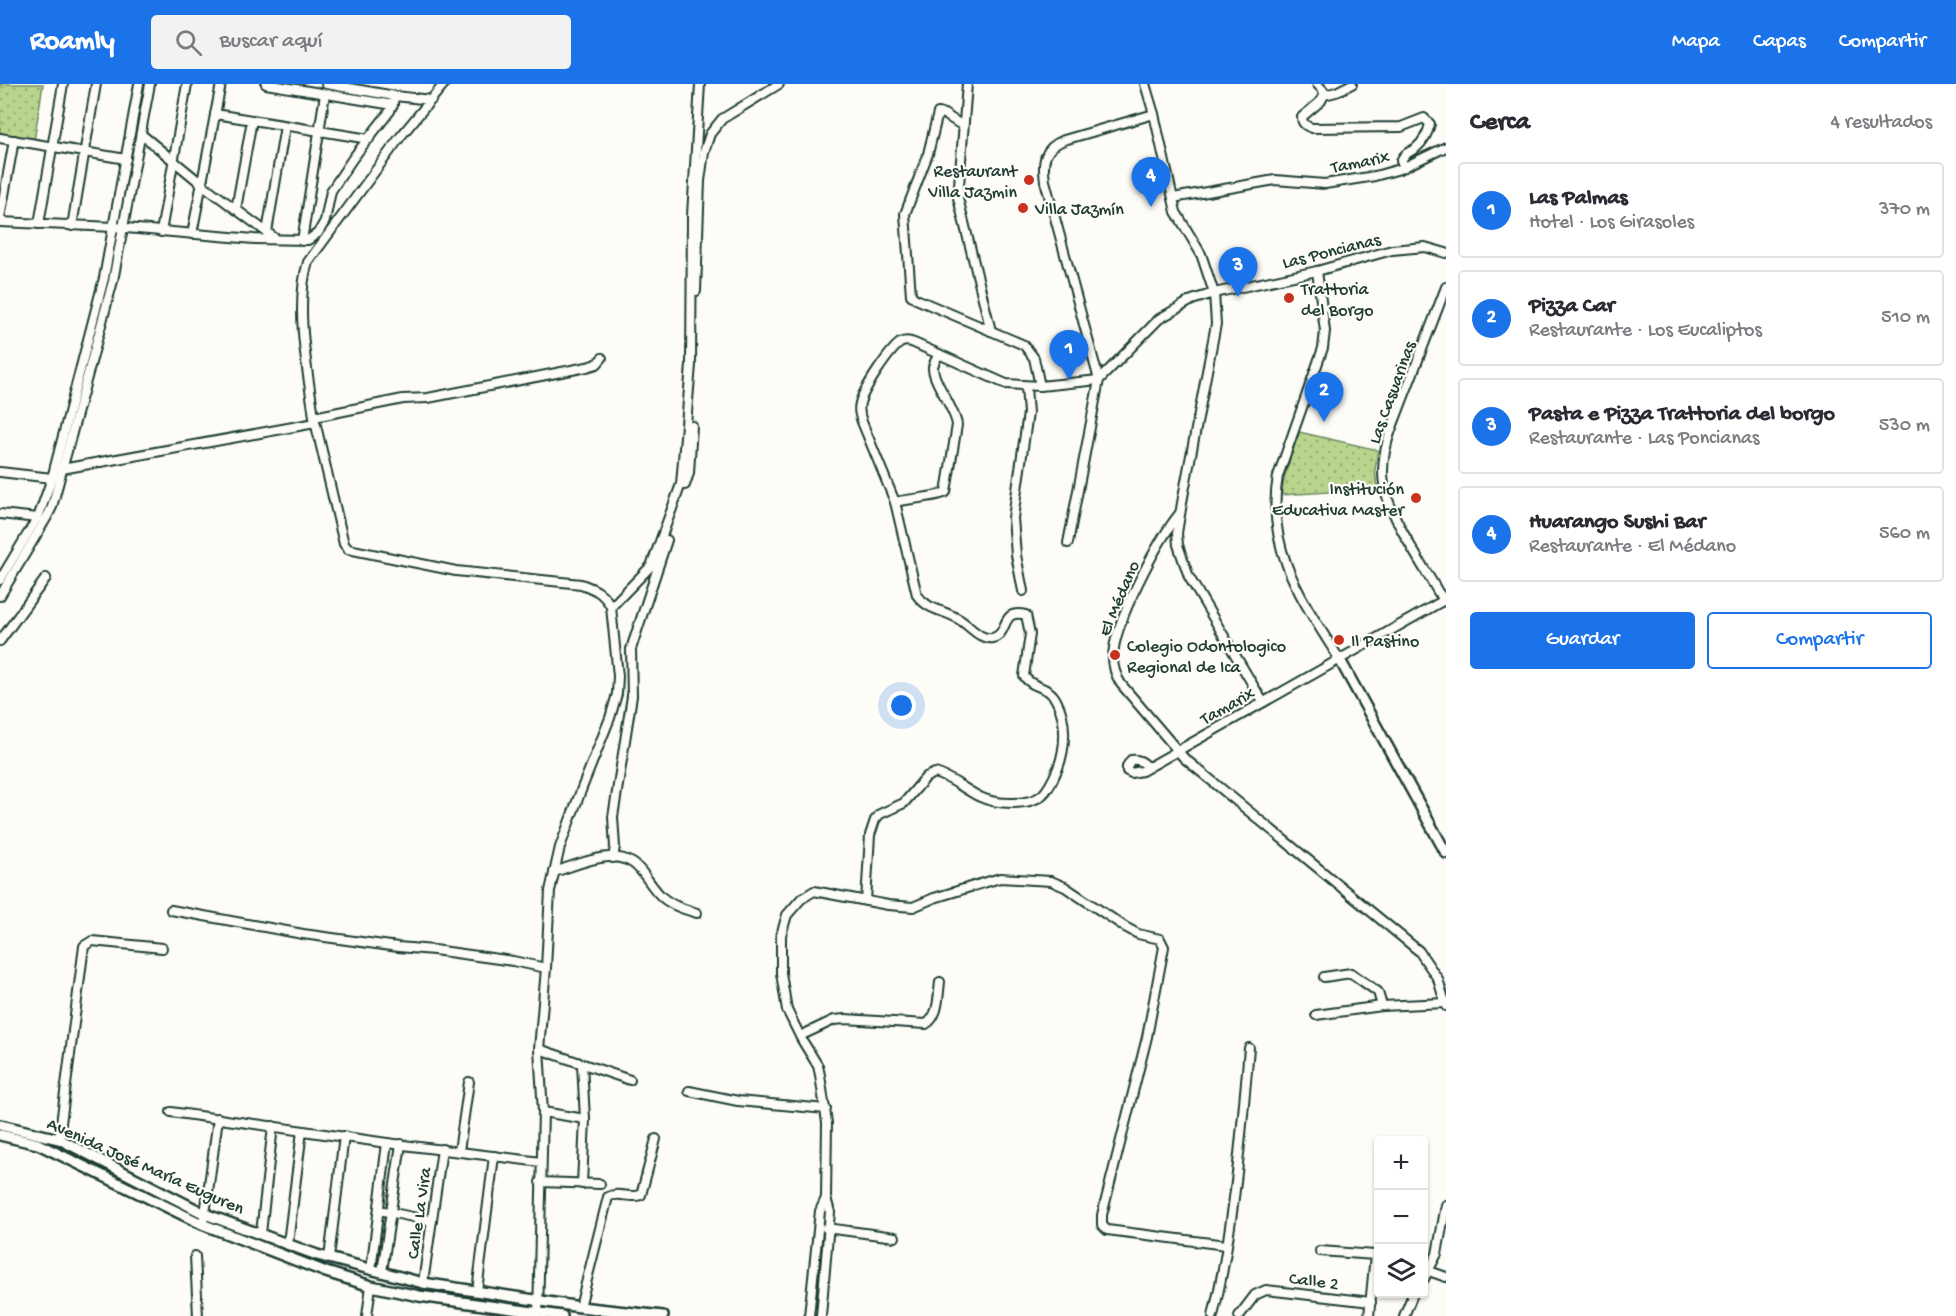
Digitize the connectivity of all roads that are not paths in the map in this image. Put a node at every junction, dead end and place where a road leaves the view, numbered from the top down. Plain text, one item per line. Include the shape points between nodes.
1 (63, 84) edge
2 (96, 84) edge
3 (139, 84) edge
4 (150, 84) edge
5 (187, 84) edge
6 (221, 84) edge
7 (266, 84) edge
8 (326, 84) edge
9 (444, 84) edge
10 (700, 84) edge
11 (779, 84) edge
12 (967, 84) edge
13 (1145, 84) edge
14 (1317, 84) edge
15 (1352, 84) edge
16 (359, 86) edge
17 (325, 94) junction
18 (1324, 95) junction
19 (395, 96) junction
20 (431, 100) junction
21 (393, 105) junction
22 (215, 114) junction
23 (1154, 114) junction
24 (252, 120) junction
25 (285, 126) junction
26 (963, 126) junction
27 (319, 131) junction
28 (141, 134) junction
29 (0, 138) edge
30 (369, 139) junction
31 (14, 140) junction
32 (52, 147) junction
33 (1446, 147) edge
34 (84, 152) junction
35 (126, 159) junction
36 (174, 162) junction
37 (1405, 167) junction
38 (203, 185) junction
39 (1173, 198) junction
40 (236, 209) junction
41 (0, 220) edge
42 (39, 224) junction
43 (72, 226) junction
44 (114, 227) junction
45 (124, 229) junction
46 (161, 232) junction
47 (267, 232) junction
48 (192, 234) junction
49 (277, 240) junction
50 (302, 241) junction
51 (1446, 253) edge
52 (1317, 271) junction
53 (1446, 287) edge
54 (1214, 293) junction
55 (991, 331) junction
56 (939, 354) junction
57 (602, 358) dead end
58 (1099, 380) junction
59 (1040, 386) junction
60 (1026, 387) junction
61 (314, 420) junction
62 (62, 469) junction
63 (0, 472) edge
64 (52, 478) junction
65 (895, 502) junction
66 (1181, 512) junction
67 (0, 514) edge
68 (38, 518) junction
69 (1068, 543) dead end
70 (46, 578) dead end
71 (0, 580) edge
72 (1023, 591) dead end
73 (0, 596) edge
74 (1445, 601) edge
75 (611, 607) junction
76 (0, 641) edge
77 (1340, 660) junction
78 (1263, 702) junction
79 (1177, 750) junction
80 (1148, 767) dead end
81 (1446, 853) edge
82 (613, 858) junction
83 (554, 872) junction
84 (866, 901) junction
85 (171, 910) dead end
86 (697, 913) dead end
87 (162, 948) dead end
88 (546, 968) junction
89 (1324, 977) dead end
90 (940, 982) dead end
91 (1445, 1002) edge
92 (1382, 1006) junction
93 (1316, 1015) dead end
94 (800, 1036) junction
95 (1249, 1048) dead end
96 (539, 1049) junction
97 (582, 1064) junction
98 (630, 1080) dead end
99 (469, 1082) dead end
100 (689, 1091) dead end
101 (826, 1109) junction
102 (171, 1112) dead end
103 (543, 1112) junction
104 (218, 1118) junction
105 (585, 1119) junction
106 (0, 1125) edge
107 (273, 1126) junction
108 (302, 1131) junction
109 (0, 1135) edge
110 (344, 1136) junction
111 (59, 1139) junction
112 (656, 1139) dead end
113 (387, 1143) junction
114 (401, 1144) junction
115 (442, 1149) junction
116 (459, 1151) junction
117 (494, 1156) junction
118 (541, 1162) junction
119 (540, 1182) junction
120 (582, 1184) junction
121 (600, 1184) dead end
122 (826, 1198) junction
123 (1446, 1205) edge
124 (380, 1210) junction
125 (391, 1213) junction
126 (204, 1219) junction
127 (432, 1221) junction
128 (820, 1227) junction
129 (829, 1228) junction
130 (261, 1233) junction
131 (895, 1237) dead end
132 (288, 1243) junction
133 (1226, 1245) junction
134 (1320, 1251) dead end
135 (195, 1257) dead end
136 (329, 1258) junction
137 (371, 1270) junction
138 (1429, 1271) joint
139 (382, 1272) junction
140 (1446, 1277) edge
141 (423, 1283) junction
142 (371, 1286) junction
143 (477, 1291) junction
144 (1411, 1298) edge
145 (538, 1300) junction
146 (1371, 1302) junction
147 (580, 1307) junction
148 (538, 1315) edge
149 (198, 1316) edge
150 (367, 1316) edge
151 (562, 1316) edge
152 (663, 1316) edge
153 (809, 1316) edge
154 (821, 1316) edge
155 (1213, 1316) edge
156 (1239, 1316) edge
157 (1369, 1316) edge
158 (1404, 1316) edge

1 - 32 street
2 - 34 street
3 - 35 street
4 - 28 street
5 - 36 street
6 - 22 street
7 - 17 street
8 - 16 street
9 - 20 street
10 - 75 street via 692,215 691,365 681,484 651,566
11 - 82 street via 722,119 710,134 704,152 689,473 631,650 632,696 613,817
12 - 26 street
13 - 23 street, El Médano
14 - 18 street
15 - 18 street
16 - 19 street
17 - 21 street
17 - 27 street
18 - 37 street via 1302,117 1305,126 1377,129 1401,127 1424,118 1428,121 1421,143 1401,159
19 - 20 street
19 - 21 street
20 - 61 street via 308,262 303,289 304,341
21 - 30 street
22 - 24 street
22 - 38 street
23 - 39 street, El Médano
23 - 58 street via 1064,140 1052,146 1044,159 1045,181
24 - 25 street
24 - 40 street
25 - 27 street
25 - 47 street
26 - 55 street via 958,198
26 - 55 street via 938,113 928,154 905,214 910,289 916,299
27 - 30 street
27 - 50 street
28 - 36 street
28 - 45 street
29 - 31 street
30 - 50 street via 331,191 321,228 312,238
31 - 32 street
31 - 41 street
32 - 34 street
32 - 42 street
33 - 37 street, Tamarix
34 - 35 street
34 - 43 street
35 - 44 street
36 - 38 street
36 - 46 street
37 - 39 street, Tamarix via 1325,184 1275,180
38 - 40 street
38 - 48 street
39 - 54 street, El Médano via 1179,220 1201,254
40 - 47 street
41 - 42 street
42 - 43 street
43 - 44 street
44 - 45 street
44 - 64 street
45 - 46 street
45 - 62 street
46 - 48 street
47 - 49 street
48 - 49 street
49 - 50 street
51 - 52 street, Las Poncianas via 1425,247 1406,248
52 - 54 street, Las Poncianas
52 - 77 street via 1325,339 1278,476 1276,528 1292,578
53 - 74 street, Las Casuarinas via 1390,429 1383,472 1390,506
54 - 58 street, Las Poncianas via 1167,313
54 - 66 street, El Médano via 1216,324
55 - 59 street via 1028,348
56 - 60 street via 1006,384
56 - 65 street via 933,372 957,425 946,492
56 - 65 street via 906,341 899,344 860,402 862,422
57 - 61 street via 587,367 428,398 403,399
58 - 59 street
58 - 69 street
59 - 60 street
60 - 72 street via 1028,413 1013,518
61 - 62 street
61 - 75 street via 348,549 456,571 581,584 596,589
62 - 73 street via 47,517
63 - 64 street
64 - 68 street
65 - 84 street via 920,600 988,638 999,634 1010,616 1026,615 1030,634 1024,676 1056,698 1064,747 1047,790 1029,803 995,802 940,774 926,777 904,803 875,820 870,836
66 - 78 street via 1180,556
66 - 79 street, El Médano via 1143,575 1120,626 1113,657 1121,684
67 - 68 street
68 - 71 street
70 - 76 street
74 - 77 street, Tamarix
75 - 83 street via 618,676 614,705
77 - 78 street, Tamarix
77 - 81 street
78 - 79 street, Tamarix
79 - 80 street, Tamarix
79 - 91 street, El Médano via 1413,945 1431,965
82 - 83 street
82 - 86 street via 633,862 660,895
83 - 88 street
84 - 94 street via 814,891 787,915 781,935 781,973 788,1010
84 - 133 street via 914,907 993,880 1051,881 1065,886 1138,934 1160,939 1163,943 1147,1037 1102,1225 1107,1230
85 - 88 street via 303,934
87 - 111 street via 92,941 84,946
88 - 96 street
89 - 92 street via 1351,973 1378,992
90 - 94 street via 935,1014 926,1024 834,1020
91 - 92 street
92 - 93 street
94 - 101 street via 818,1066
95 - 133 street
96 - 97 street
96 - 103 street
97 - 98 street
97 - 105 street
99 - 116 street
100 - 101 street via 738,1101
101 - 122 street
102 - 104 street
103 - 105 street
103 - 118 street
104 - 107 street
104 - 126 street
105 - 120 street
106 - 111 street, Avenida José María Euguren
107 - 108 street
107 - 130 street
108 - 110 street
108 - 132 street
109 - 126 street, Avenida José María Euguren via 38,1144
110 - 113 street
110 - 136 street
111 - 126 street, Avenida José María Euguren
112 - 147 street via 641,1195 608,1197
113 - 114 street
113 - 124 street
114 - 115 street
114 - 125 street
115 - 116 street
115 - 127 street, Calle La Vira
116 - 117 street
117 - 118 street
117 - 143 street
118 - 119 street
119 - 120 street
119 - 145 street
120 - 121 street
122 - 128 street via 820,1211
122 - 129 street
123 - 138 street via 1437,1254
124 - 125 street
124 - 137 street
125 - 127 street
125 - 139 street
126 - 130 street, Avenida José María Euguren
126 - 142 street, Avenida José María Euguren via 284,1257
127 - 141 street, Calle La Vira
128 - 129 street
128 - 153 street
129 - 131 street
129 - 154 street
130 - 132 street, Avenida José María Euguren
132 - 136 street, Avenida José María Euguren
133 - 155 street
134 - 146 street via 1374,1254
135 - 149 street
136 - 137 street, Avenida José María Euguren
137 - 139 street, Avenida José María Euguren
138 - 140 street
139 - 141 street, Avenida José María Euguren
141 - 143 street, Avenida José María Euguren
142 - 148 street, Avenida José María Euguren
142 - 150 street
143 - 145 street, Avenida José María Euguren
144 - 158 street
145 - 147 street, Avenida José María Euguren
145 - 148 street
146 - 156 street, Calle 2 via 1270,1290 1255,1295
146 - 157 street
147 - 152 street, Avenida José María Euguren
148 - 151 street, Avenida José María Euguren

